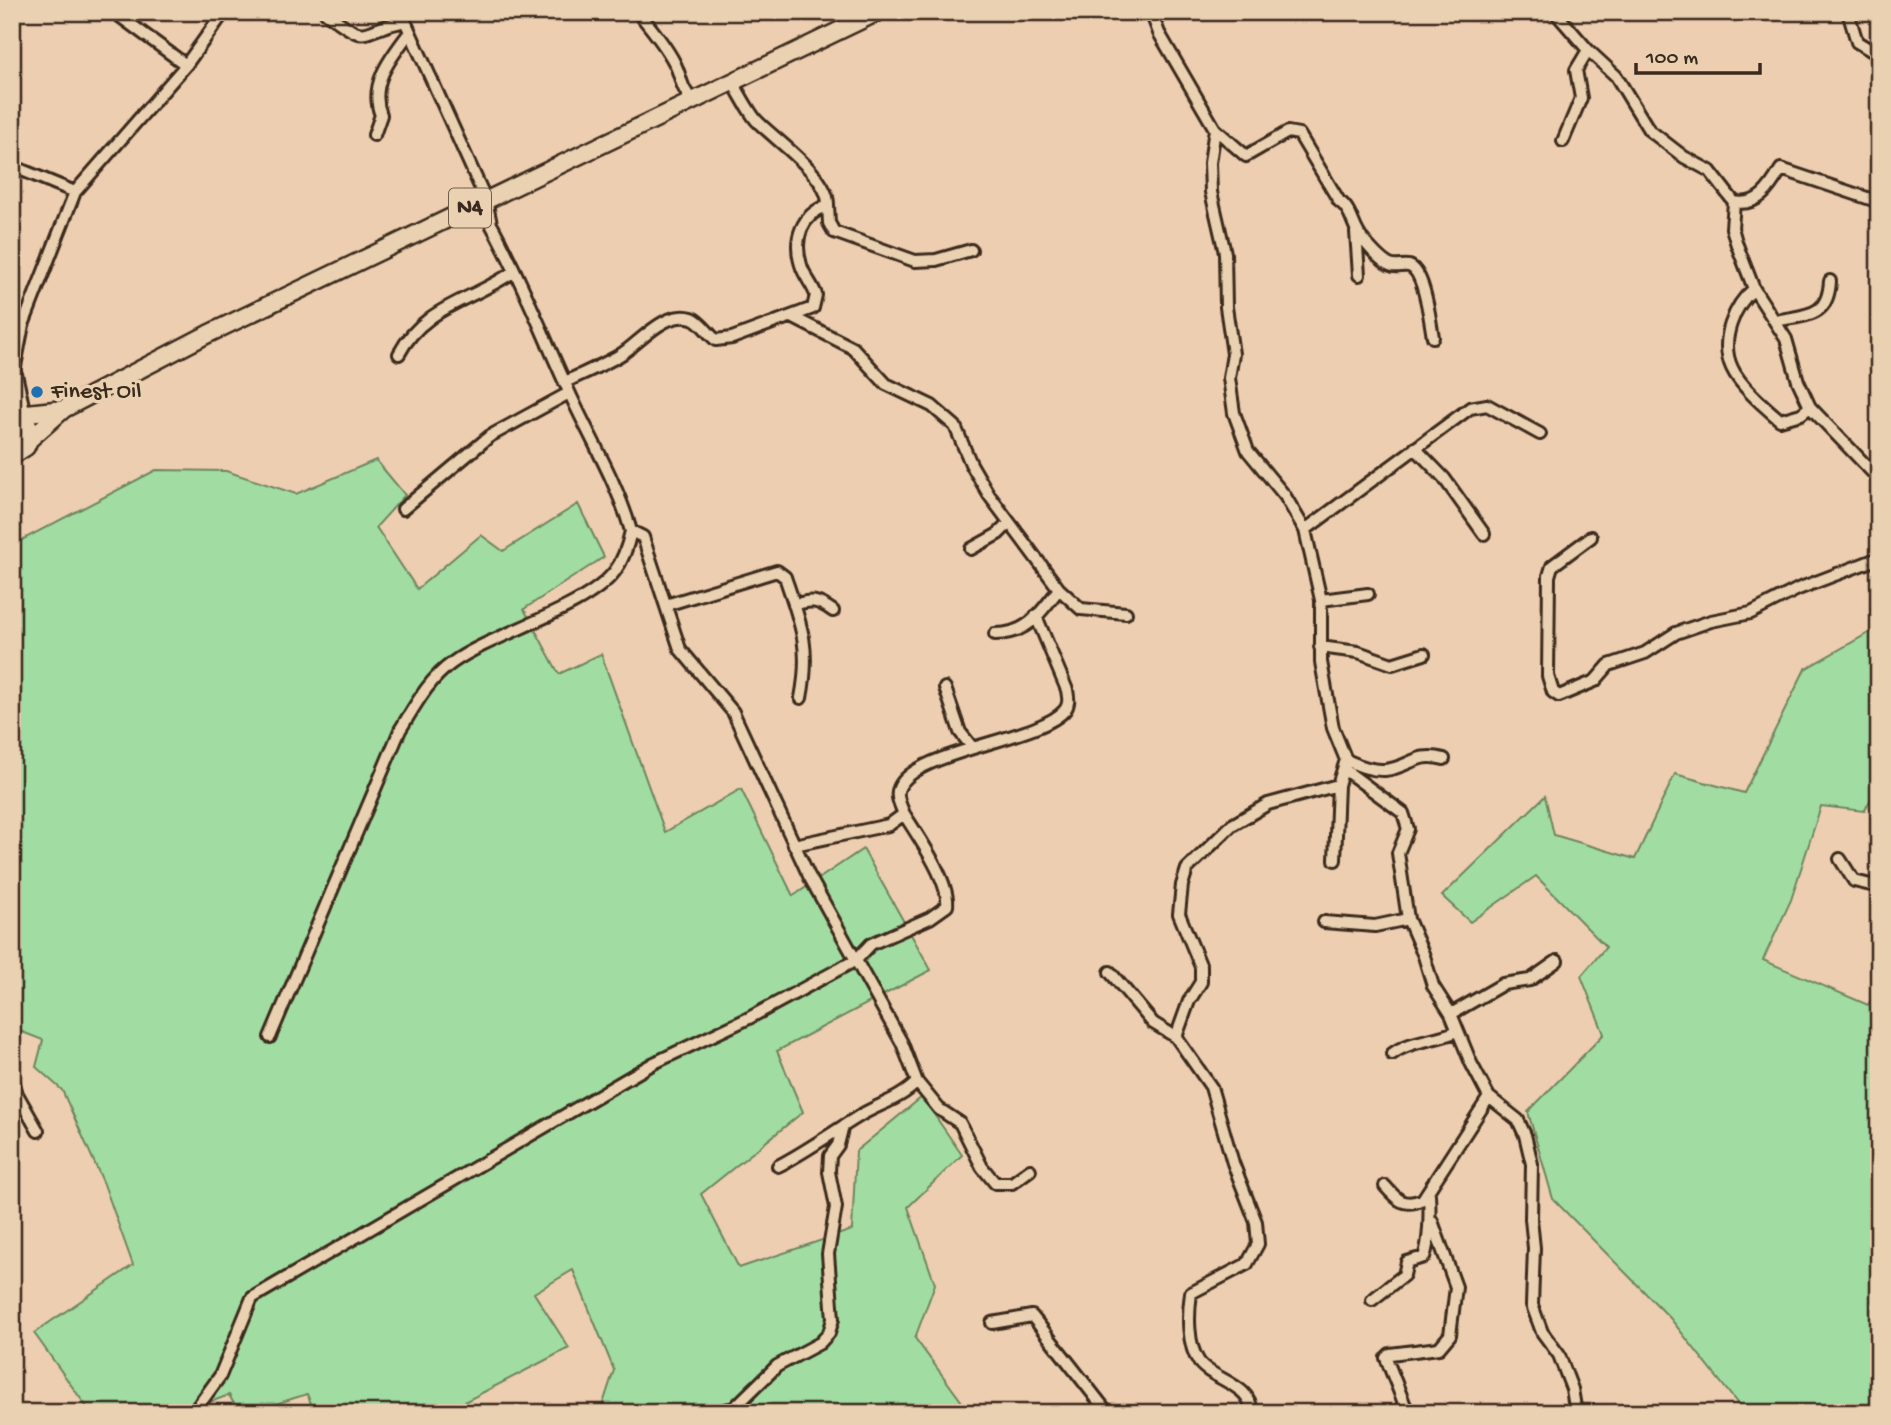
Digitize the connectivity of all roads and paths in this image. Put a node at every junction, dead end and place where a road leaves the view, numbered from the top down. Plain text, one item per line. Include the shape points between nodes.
1 (114, 12) edge
2 (224, 12) edge
3 (325, 12) edge
4 (638, 12) edge
5 (878, 12) edge
6 (1151, 12) edge
7 (1555, 12) edge
8 (1848, 12) edge
9 (403, 17) edge
10 (410, 32) junction
11 (1588, 50) junction
12 (1879, 55) edge
13 (186, 65) junction
14 (733, 83) junction
15 (693, 101) junction
16 (1215, 129) junction
17 (374, 135) dead end
18 (1563, 141) dead end
19 (12, 166) edge
20 (75, 192) junction
21 (486, 200) junction
22 (1734, 202) junction
23 (1879, 202) edge
24 (828, 205) junction
25 (1356, 232) junction
26 (971, 250) dead end
27 (513, 272) junction
28 (1359, 275) dead end
29 (1830, 281) dead end
30 (1754, 289) junction
31 (792, 317) junction
32 (1776, 321) junction
33 (1433, 337) dead end
34 (399, 354) dead end
35 (14, 378) edge
36 (567, 388) junction
37 (1810, 407) junction
38 (64, 410) junction
39 (20, 415) edge
40 (1540, 434) dead end
41 (30, 439) junction
42 (1415, 448) junction
43 (12, 456) edge
44 (1879, 479) edge
45 (403, 509) dead end
46 (1009, 523) junction
47 (1305, 530) junction
48 (631, 531) junction
49 (1484, 534) dead end
50 (1591, 537) dead end
51 (971, 549) dead end
52 (1879, 558) edge
53 (1059, 589) junction
54 (1368, 594) dead end
55 (1321, 600) junction
56 (666, 605) junction
57 (794, 605) junction
58 (833, 611) dead end
59 (1126, 613) dead end
60 (1036, 617) junction
61 (995, 634) dead end
62 (1321, 647) junction
63 (1424, 654) dead end
64 (945, 688) dead end
65 (801, 698) dead end
66 (972, 747) junction
67 (1444, 759) dead end
68 (1346, 765) junction
69 (1338, 785) junction
70 (904, 814) junction
71 (794, 845) junction
72 (1840, 859) dead end
73 (1335, 860) dead end
74 (1879, 883) edge
75 (1408, 919) junction
76 (1324, 922) dead end
77 (856, 960) junction
78 (1557, 961) dead end
79 (1110, 972) dead end
80 (1451, 1014) junction
81 (1457, 1031) junction
82 (271, 1037) dead end
83 (1176, 1037) junction
84 (1392, 1054) dead end
85 (12, 1077) edge
86 (917, 1082) junction
87 (1489, 1097) junction
88 (842, 1129) junction
89 (38, 1131) dead end
90 (778, 1166) dead end
91 (1030, 1170) dead end
92 (1385, 1186) dead end
93 (1429, 1194) junction
94 (1432, 1221) junction
95 (1372, 1300) dead end
96 (992, 1323) dead end
97 (193, 1413) edge
98 (710, 1413) edge
99 (1108, 1413) edge
100 (1251, 1413) edge
101 (1408, 1413) edge
102 (1576, 1413) edge

1 - 13 street
2 - 13 street
3 - 9 street via 363,36
4 - 15 street via 664,44 682,90
5 - 14 highway, N4
6 - 16 street
7 - 11 street
8 - 12 street via 1857,42
9 - 10 street
10 - 17 street via 388,62 377,89 381,115
10 - 21 street
11 - 18 street via 1576,70 1581,98
11 - 22 street via 1616,76 1649,130 1710,171
13 - 20 street
14 - 15 highway, N4
14 - 24 street via 755,119 799,157 828,195
15 - 21 highway, N4
16 - 25 street via 1246,156 1288,132 1298,134 1346,206
16 - 47 street via 1211,192 1225,253 1234,413 1248,451 1285,496
19 - 20 street
20 - 35 street via 23,325
21 - 27 street via 491,224
21 - 38 highway, N4 via 219,328
22 - 23 street via 1744,204 1768,192 1781,169
22 - 30 street via 1732,228
24 - 26 street via 834,232 915,261
24 - 31 street via 817,209 801,226 801,265 816,301 809,311
25 - 28 street
25 - 33 street via 1388,264 1416,271
27 - 34 street via 478,295 422,321
27 - 36 street
29 - 32 street via 1828,301 1819,311
30 - 32 street
30 - 37 street via 1733,314 1731,367 1780,419
31 - 36 street via 716,340 697,320 676,318 643,334 624,353
31 - 46 street via 853,348 886,384 932,406 955,426 971,464
32 - 37 street
35 - 39 street
36 - 45 street via 490,436
36 - 48 street via 592,435
37 - 44 street
38 - 39 highway, N4
38 - 41 highway, N4
39 - 41 highway
40 - 42 street via 1487,405 1470,408
41 - 43 highway, N4 via 24,450
42 - 47 street
42 - 49 street via 1444,478
46 - 51 street
46 - 53 street
47 - 55 street
48 - 56 street via 643,537
48 - 82 street via 626,551 606,580 453,662 428,684 400,730
50 - 52 street via 1552,566 1549,576 1548,676 1559,696 1595,681 1609,665 1646,653 1676,633 1751,613
53 - 59 street via 1082,609
53 - 60 street
54 - 55 street
55 - 62 street
56 - 57 street via 777,571 785,577
56 - 71 street via 680,649 733,712
57 - 58 street via 809,600
57 - 65 street via 807,656
60 - 61 street via 1013,634
60 - 66 street via 1067,690 1066,709 1026,730
62 - 63 street via 1358,652 1392,664
62 - 68 street via 1333,729
64 - 66 street via 960,732
66 - 70 street via 916,770 906,779 897,796
67 - 68 street via 1431,755 1383,770
68 - 69 street
68 - 75 street via 1408,821 1398,853
69 - 73 street
69 - 83 street via 1268,804 1232,825 1187,869 1180,914 1201,967 1201,982
70 - 71 street via 889,825
70 - 77 street via 948,894 947,906 871,944
71 - 77 street
72 - 74 street via 1854,881
75 - 76 street via 1375,926
75 - 80 street via 1433,986
77 - 86 street via 902,1043
77 - 97 street via 654,1063 252,1298 220,1376
78 - 80 street via 1530,980 1503,984
79 - 83 street via 1153,1023
80 - 81 street
81 - 84 street via 1409,1044
81 - 87 street
83 - 100 street via 1211,1087 1258,1244 1247,1264 1191,1293 1193,1349 1206,1370 1244,1394 1252,1405
85 - 89 street
86 - 88 street
86 - 91 street via 939,1109 960,1123 995,1183 1012,1183
87 - 93 street
87 - 102 street via 1518,1120 1525,1135 1532,1164 1532,1305 1542,1332 1559,1355
88 - 90 street
88 - 98 street via 830,1156 836,1207 828,1254 833,1319 829,1334 777,1366 734,1408
92 - 93 street via 1398,1201 1411,1205
93 - 94 street
94 - 95 street via 1424,1257 1407,1262 1404,1275
94 - 101 street via 1454,1277 1452,1326 1439,1348 1386,1358
96 - 99 street via 1032,1316

